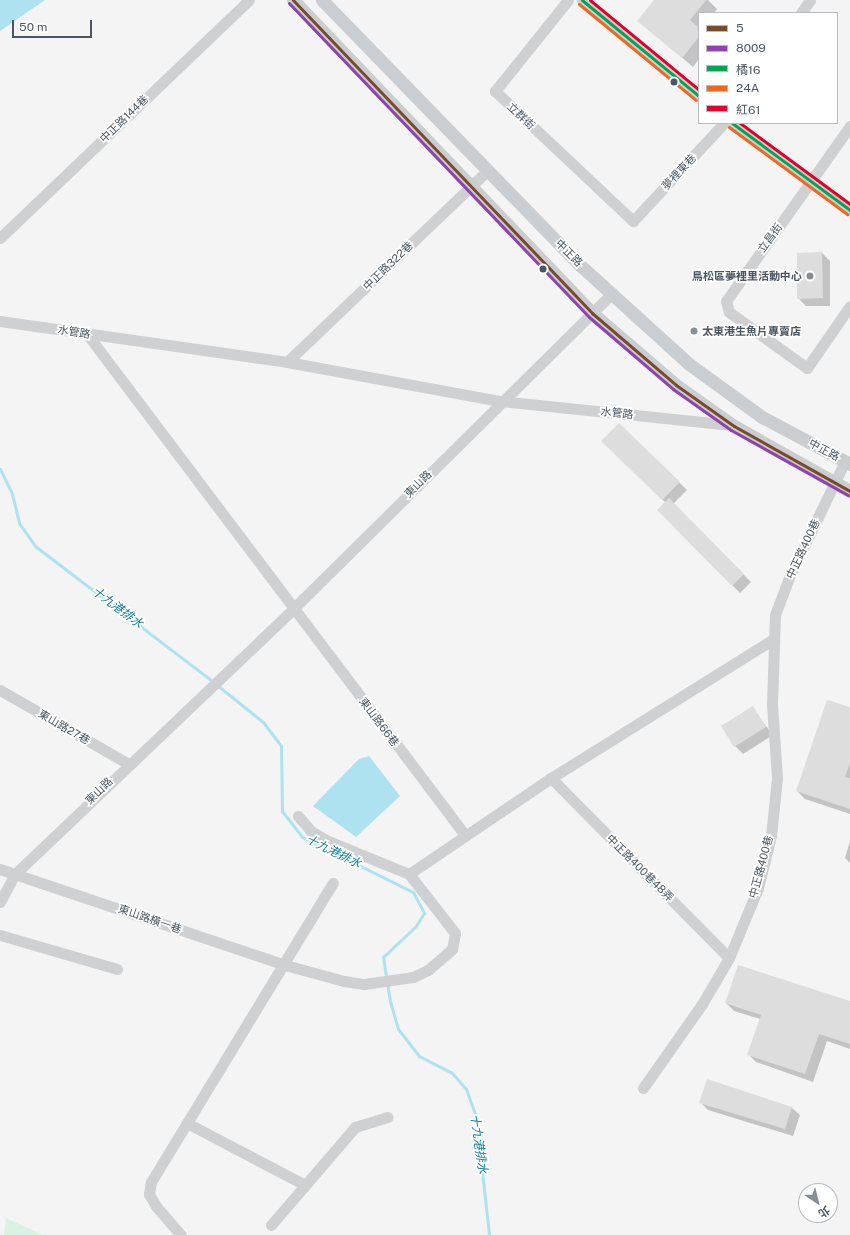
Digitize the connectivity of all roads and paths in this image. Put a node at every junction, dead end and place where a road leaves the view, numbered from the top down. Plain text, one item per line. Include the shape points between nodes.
1 (249, 0) edge
2 (293, 0) edge
3 (322, 0) edge
4 (568, 0) edge
5 (582, 0) edge
6 (810, 0) edge
7 (802, 12) edge
8 (698, 95) edge
9 (723, 124) edge
10 (733, 124) edge
11 (850, 126) edge
12 (488, 170) junction
13 (810, 182) junction
14 (473, 185) junction
15 (850, 210) edge
16 (633, 222) joint
17 (0, 238) edge
18 (612, 293) junction
19 (850, 306) edge
20 (592, 313) junction
21 (0, 321) edge
22 (87, 334) junction
23 (287, 362) junction
24 (500, 401) junction
25 (734, 426) junction
26 (848, 463) edge
27 (835, 483) junction
28 (850, 491) edge
29 (294, 608) junction
30 (772, 640) junction
31 (0, 690) edge
32 (127, 763) junction
33 (551, 778) junction
34 (298, 816) dead end
35 (465, 835) junction
36 (0, 869) edge
37 (15, 874) junction
38 (409, 874) junction
39 (333, 883) dead end
40 (0, 902) edge
41 (0, 935) edge
42 (729, 958) junction
43 (284, 965) junction
44 (117, 969) dead end
45 (643, 1088) dead end
46 (387, 1117) dead end
47 (187, 1123) junction
48 (303, 1184) junction
49 (271, 1225) dead end
50 (181, 1235) edge

1 - 17 street, 中正路144巷
2 - 14 main road
3 - 12 main road, 中正路
4 - 16 street, 立群街 via 494,91
5 - 8 street
6 - 7 street
9 - 16 street, 夢裡東巷
10 - 13 street
11 - 13 street
12 - 14 street, 中正路322巷
12 - 18 main road, 中正路
13 - 15 street
13 - 19 street, 立昌街 via 727,298 726,307 807,368
14 - 20 main road
14 - 23 street, 中正路322巷
18 - 20 street, 東山路
18 - 26 main road, 中正路 via 689,364 762,417
20 - 24 street, 東山路
20 - 25 main road via 676,385
21 - 22 street, 水管路
22 - 23 street, 水管路
22 - 29 street, 東山路66巷
23 - 24 street, 水管路
24 - 25 street, 水管路
24 - 29 street, 東山路
25 - 27 main road
26 - 27 street, 中正路400巷
27 - 28 main road
27 - 30 street, 中正路400巷 via 790,574 775,615
29 - 32 street, 東山路
29 - 35 street, 東山路66巷
30 - 33 street
30 - 42 street, 中正路400巷 via 777,778 770,836 758,888
31 - 32 street, 東山路27巷
32 - 37 street, 東山路
33 - 35 street
33 - 42 street, 中正路400巷48弄
34 - 38 street via 311,831 328,841
35 - 38 street
36 - 37 street, 東山路橫一巷
37 - 40 street, 東山路
37 - 43 street, 東山路橫一巷
38 - 43 street, 東山路橫一巷 via 455,933 456,941 447,955 428,970 394,980 364,984
39 - 43 street
41 - 44 street
42 - 45 street, 中正路400巷 via 702,1004
43 - 47 street
46 - 48 street via 355,1127
47 - 48 street
47 - 50 street via 151,1182 149,1194
48 - 49 street

